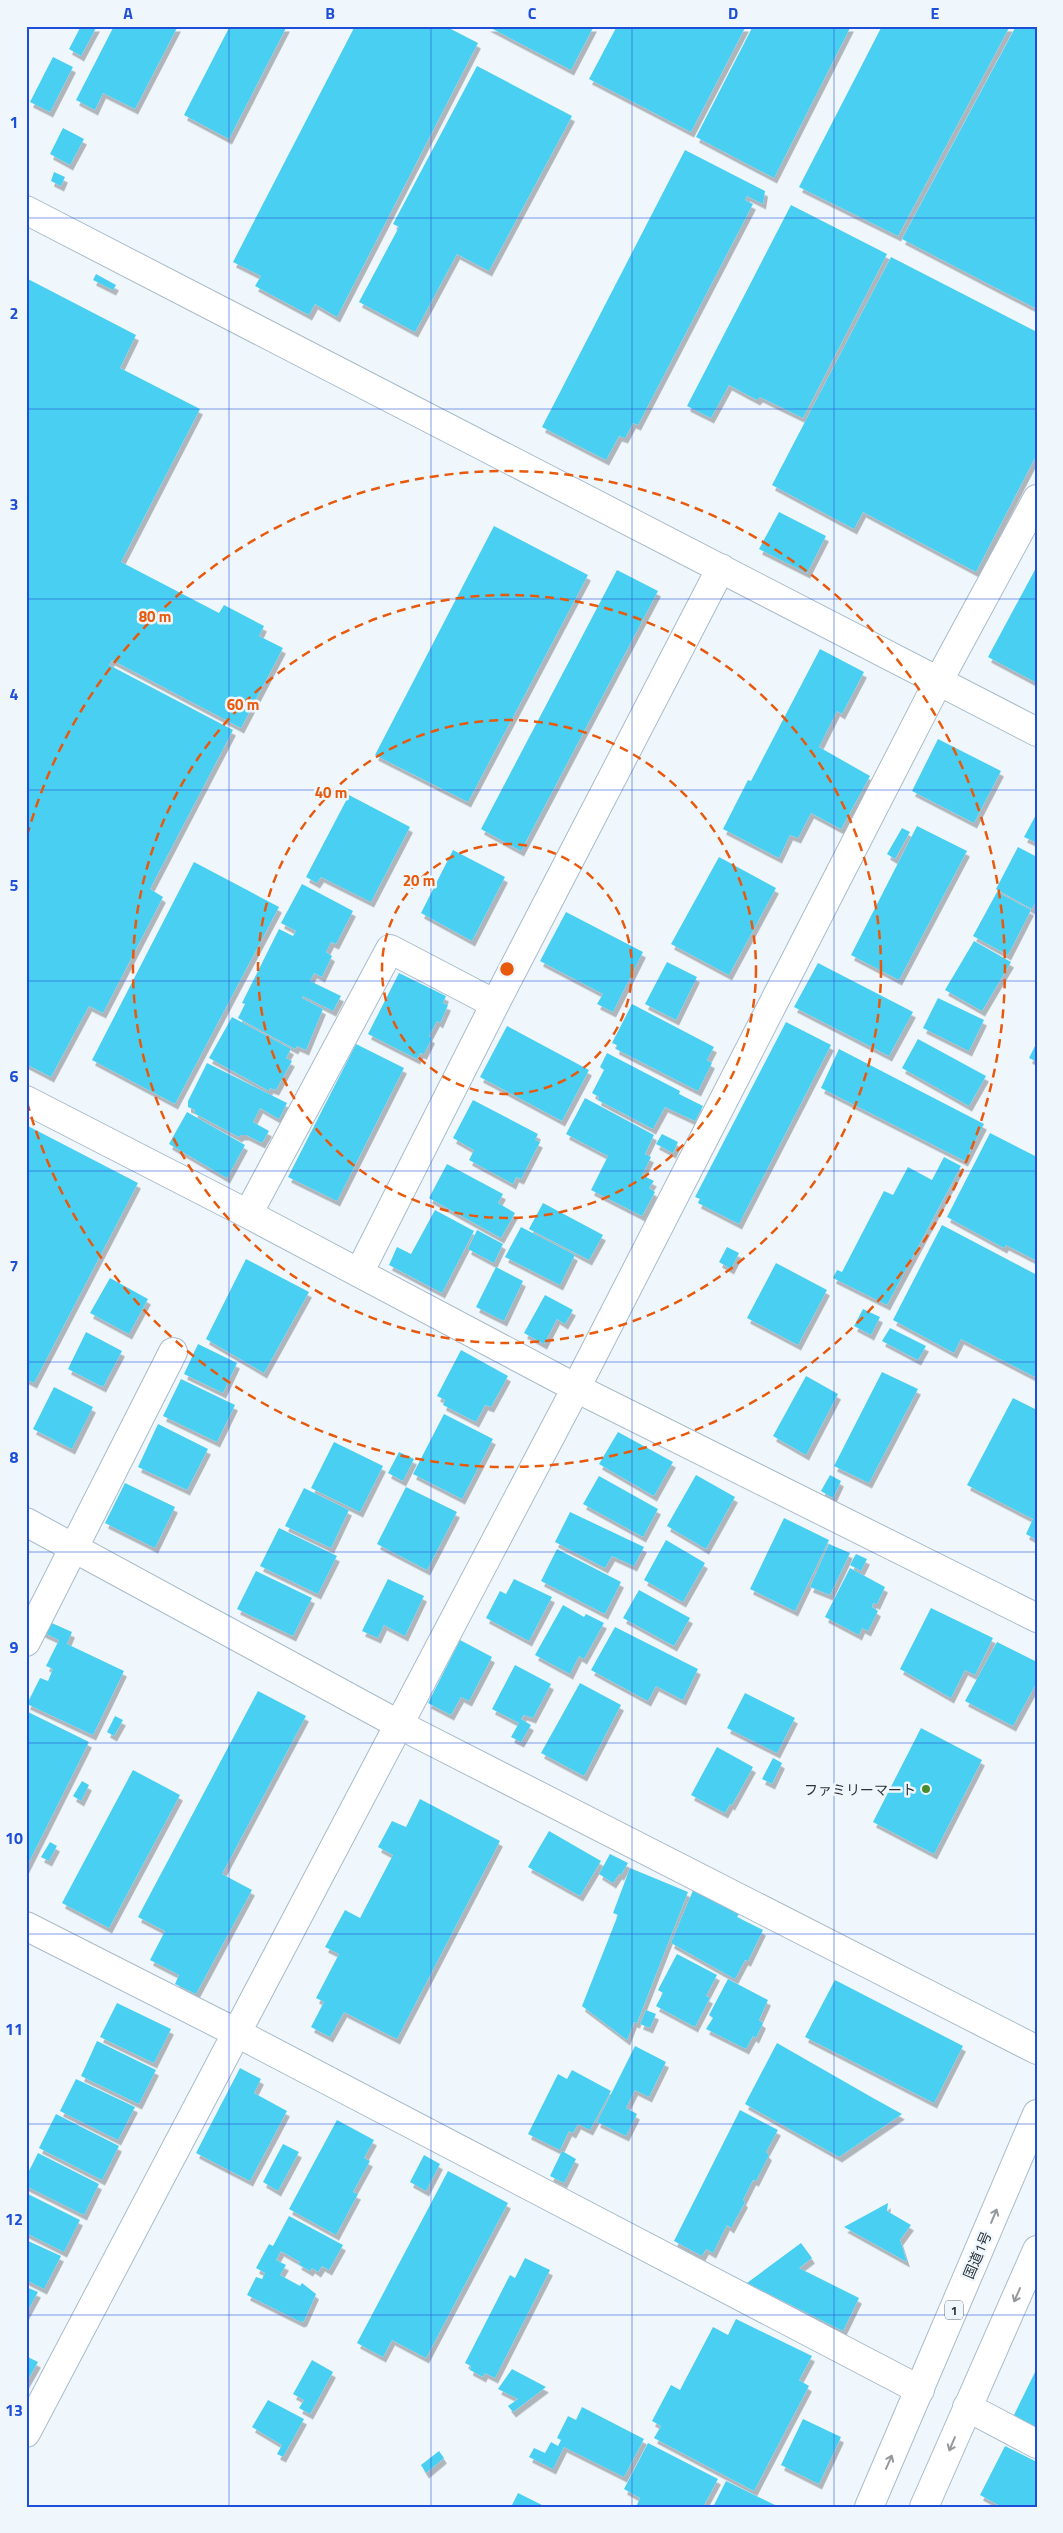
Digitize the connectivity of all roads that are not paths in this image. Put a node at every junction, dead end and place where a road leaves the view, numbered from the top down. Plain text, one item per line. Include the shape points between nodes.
1 (26, 210) edge
2 (1037, 499) edge
3 (721, 568) junction
4 (939, 680) junction
5 (1037, 732) edge
6 (495, 1004) junction
7 (26, 1100) edge
8 (248, 1214) junction
9 (359, 1273) junction
10 (172, 1352) dead end
11 (576, 1388) junction
12 (26, 1522) edge
13 (74, 1546) junction
14 (1037, 1618) edge
15 (26, 1642) edge
16 (398, 1724) junction
17 (26, 1926) edge
18 (236, 2033) junction
19 (1037, 2050) edge
20 (1037, 2114) edge
21 (1037, 2250) edge
22 (920, 2390) junction
23 (968, 2407) junction
24 (26, 2433) edge
25 (1037, 2444) edge
26 (869, 2507) edge
27 (924, 2507) edge

1 - 3 main road
2 - 4 main road
3 - 4 main road
3 - 6 main road
4 - 5 main road
4 - 11 main road
6 - 8 main road via 390,948
6 - 9 main road
7 - 8 main road
8 - 9 main road
9 - 11 main road
10 - 13 main road
11 - 14 main road
11 - 16 main road
12 - 13 main road
13 - 15 main road
13 - 16 main road
16 - 18 main road
16 - 19 main road
17 - 18 main road
18 - 22 main road
18 - 24 main road
22 -> 20 main road, 国道1号 / 1
21 -> 23 main road
26 -> 22 main road, 国道1号 / 1
23 - 25 main road
23 -> 27 main road

